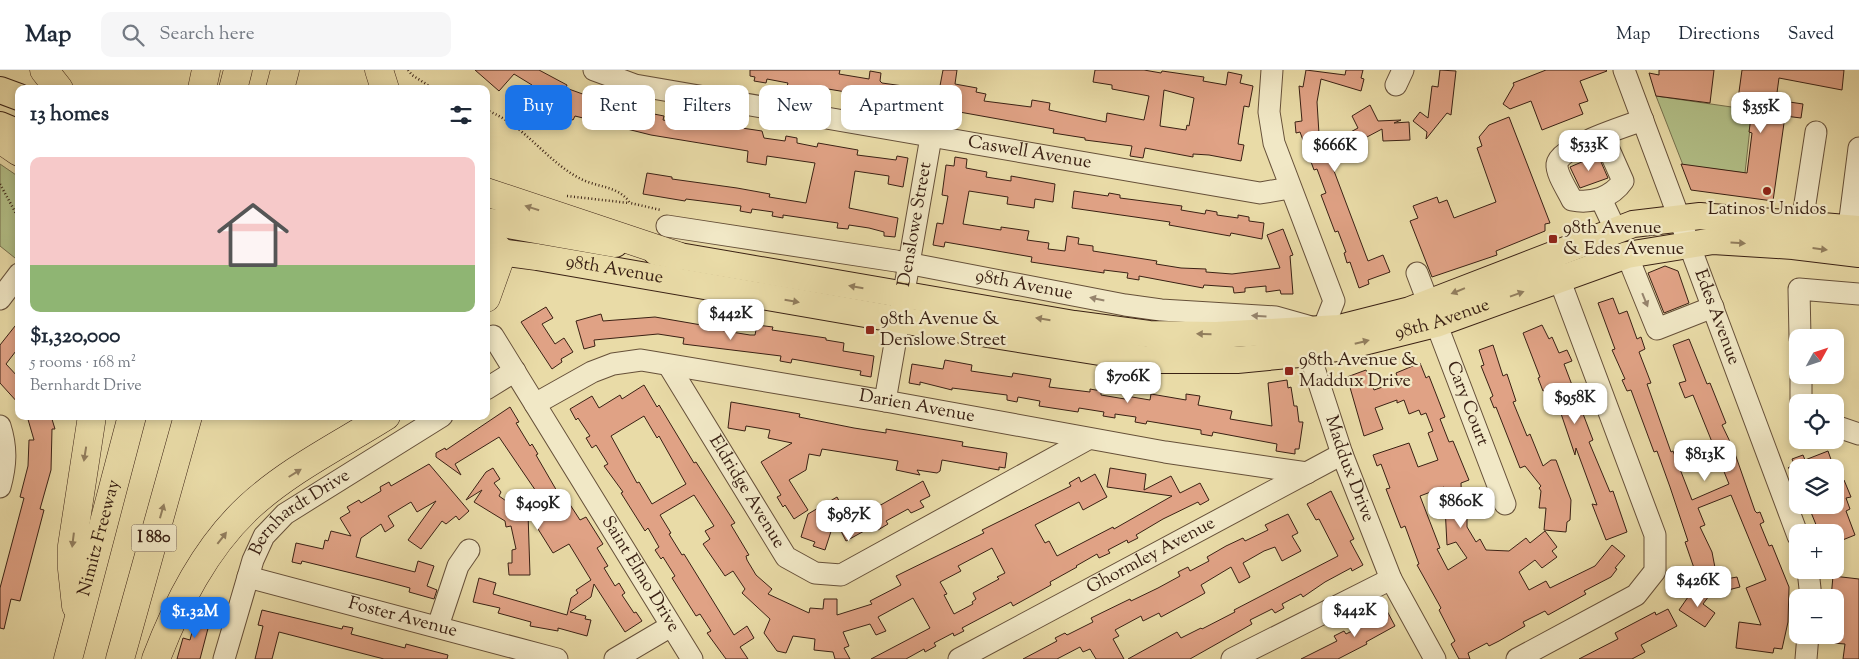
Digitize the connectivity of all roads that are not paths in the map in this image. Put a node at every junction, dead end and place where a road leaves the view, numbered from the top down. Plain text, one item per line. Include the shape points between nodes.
1 (44, 70) edge
2 (206, 70) edge
3 (238, 70) edge
4 (285, 70) edge
5 (293, 70) edge
6 (379, 70) edge
7 (594, 70) edge
8 (1272, 70) edge
9 (1624, 70) edge
10 (56, 85) edge
11 (203, 85) edge
12 (234, 85) edge
13 (281, 85) edge
14 (293, 85) edge
15 (384, 85) edge
16 (0, 90) edge
17 (15, 96) edge
18 (1643, 120) junction
19 (0, 126) edge
20 (15, 132) edge
21 (1816, 132) dead end
22 (1603, 136) junction
23 (931, 137) junction
24 (0, 139) edge
25 (1859, 148) edge
26 (15, 149) edge
27 (1290, 188) junction
28 (490, 193) edge
29 (1601, 199) junction
30 (1679, 217) junction
31 (490, 222) edge
32 (1802, 223) junction
33 (667, 226) road end
34 (1616, 231) junction
35 (1853, 241) edge
36 (1690, 245) junction
37 (492, 247) edge
38 (1627, 255) junction
39 (678, 256) junction
40 (909, 263) junction
41 (490, 264) edge
42 (1554, 267) junction
43 (1416, 274) dead end
44 (15, 279) edge
45 (1859, 294) edge
46 (904, 295) junction
47 (0, 299) edge
48 (1713, 307) junction
49 (1432, 314) junction
50 (900, 320) junction
51 (1800, 329) edge
52 (493, 336) dead end
53 (1319, 341) junction
54 (669, 366) junction
55 (515, 371) junction
56 (490, 387) edge
57 (885, 401) junction
58 (535, 404) junction
59 (91, 420) edge
60 (131, 420) edge
61 (187, 420) edge
62 (380, 420) edge
63 (436, 420) edge
64 (0, 426) edge
65 (1844, 429) edge
66 (1859, 434) edge
67 (1088, 438) junction
68 (1342, 454) junction
69 (1307, 473) junction
70 (0, 487) edge
71 (1505, 504) dead end
72 (1794, 524) edge
73 (469, 550) dead end
74 (248, 577) junction
75 (1390, 579) junction
76 (78, 620) junction
77 (438, 626) junction
78 (671, 626) junction
79 (1807, 644) edge
80 (68, 659) edge
81 (120, 659) edge
82 (156, 659) edge
83 (224, 659) edge
84 (557, 659) edge
85 (615, 659) edge
86 (692, 659) edge
87 (959, 659) edge
88 (1232, 659) edge
89 (1436, 659) edge
90 (1518, 659) edge
91 (1806, 659) edge

1 - 10 highway
2 - 11 highway
3 - 12 highway
4 - 13 highway
5 - 14 highway
6 - 15 highway
7 - 23 street, Caswell Avenue via 635,85
8 - 27 street, Maddux Drive via 1269,112 1274,144
9 - 18 street, Edes Avenue
16 - 17 main road
18 - 22 street
18 - 30 street, Edes Avenue
19 - 20 main road
21 - 32 street
22 - 29 street via 1623,181 1616,190
22 - 29 street via 1568,150 1558,158 1556,166 1572,200
23 - 27 street, Caswell Avenue via 1260,193
23 - 40 street, Denslowe Street
24 - 26 highway
25 - 35 street
27 - 53 street, Maddux Drive via 1334,301
39 -> 28 highway
29 - 34 street
30 - 32 main road, 98th Avenue
30 - 34 main road, 98th Avenue via 1633,224
30 - 36 street, Edes Avenue
31 - 39 main road, 98th Avenue
32 - 35 main road, 98th Avenue
33 - 40 street, 98th Avenue
34 - 42 main road, 98th Avenue
36 -> 35 main road, 98th Avenue via 1713,241
36 - 38 main road, 98th Avenue
36 - 48 street, Edes Avenue
37 - 41 highway
37 -> 50 main road, 98th Avenue
38 - 42 main road, 98th Avenue
38 -> 48 street via 1657,329
46 -> 39 main road, 98th Avenue
40 - 46 street, Denslowe Street
53 -> 40 street, 98th Avenue via 1276,317 1125,305
42 - 49 main road, 98th Avenue
42 - 90 street via 1655,535 1655,571 1636,595
43 - 49 street, Cary Court
44 - 47 street
45 - 51 street via 1798,289
46 - 50 street, Denslowe Street
53 -> 46 main road, 98th Avenue via 1150,334
48 - 72 street, Edes Avenue
49 - 53 main road, 98th Avenue
49 - 71 street, Cary Court
50 - 53 main road, 98th Avenue via 1150,360 1237,360
50 - 57 street, Denslowe Street
52 - 55 street, Saint Elmo Drive
53 - 68 street, Maddux Drive via 1314,368
54 - 57 street, Darien Avenue
54 - 58 street, Darien Avenue via 641,360 613,364
54 - 67 street, Eldridge Avenue via 786,557 815,573 841,575
55 - 56 street
55 - 58 street, Saint Elmo Drive
57 - 67 street, Darien Avenue
58 - 78 street, Saint Elmo Drive
59 -> 76 highway via 72,546
60 - 76 highway, Nimitz Freeway
81 -> 61 highway, I 880
82 -> 62 highway via 194,578 234,523 282,481
63 - 74 street, Bernhardt Drive via 285,514 261,542
64 - 70 street via 5,441 6,464
65 - 66 street
67 - 69 street, Darien Avenue
68 - 69 street, Ghormley Avenue
68 - 75 street, Maddux Drive
69 - 87 street, Ghormley Avenue
73 - 77 street via 458,566
74 - 77 street, Foster Avenue
74 - 83 street, Bernhardt Drive
75 - 88 street
75 - 89 street, Maddux Drive
76 - 80 highway, Nimitz Freeway
77 - 84 street, Foster Avenue
78 - 85 street
78 - 86 street, Saint Elmo Drive
79 - 91 street

